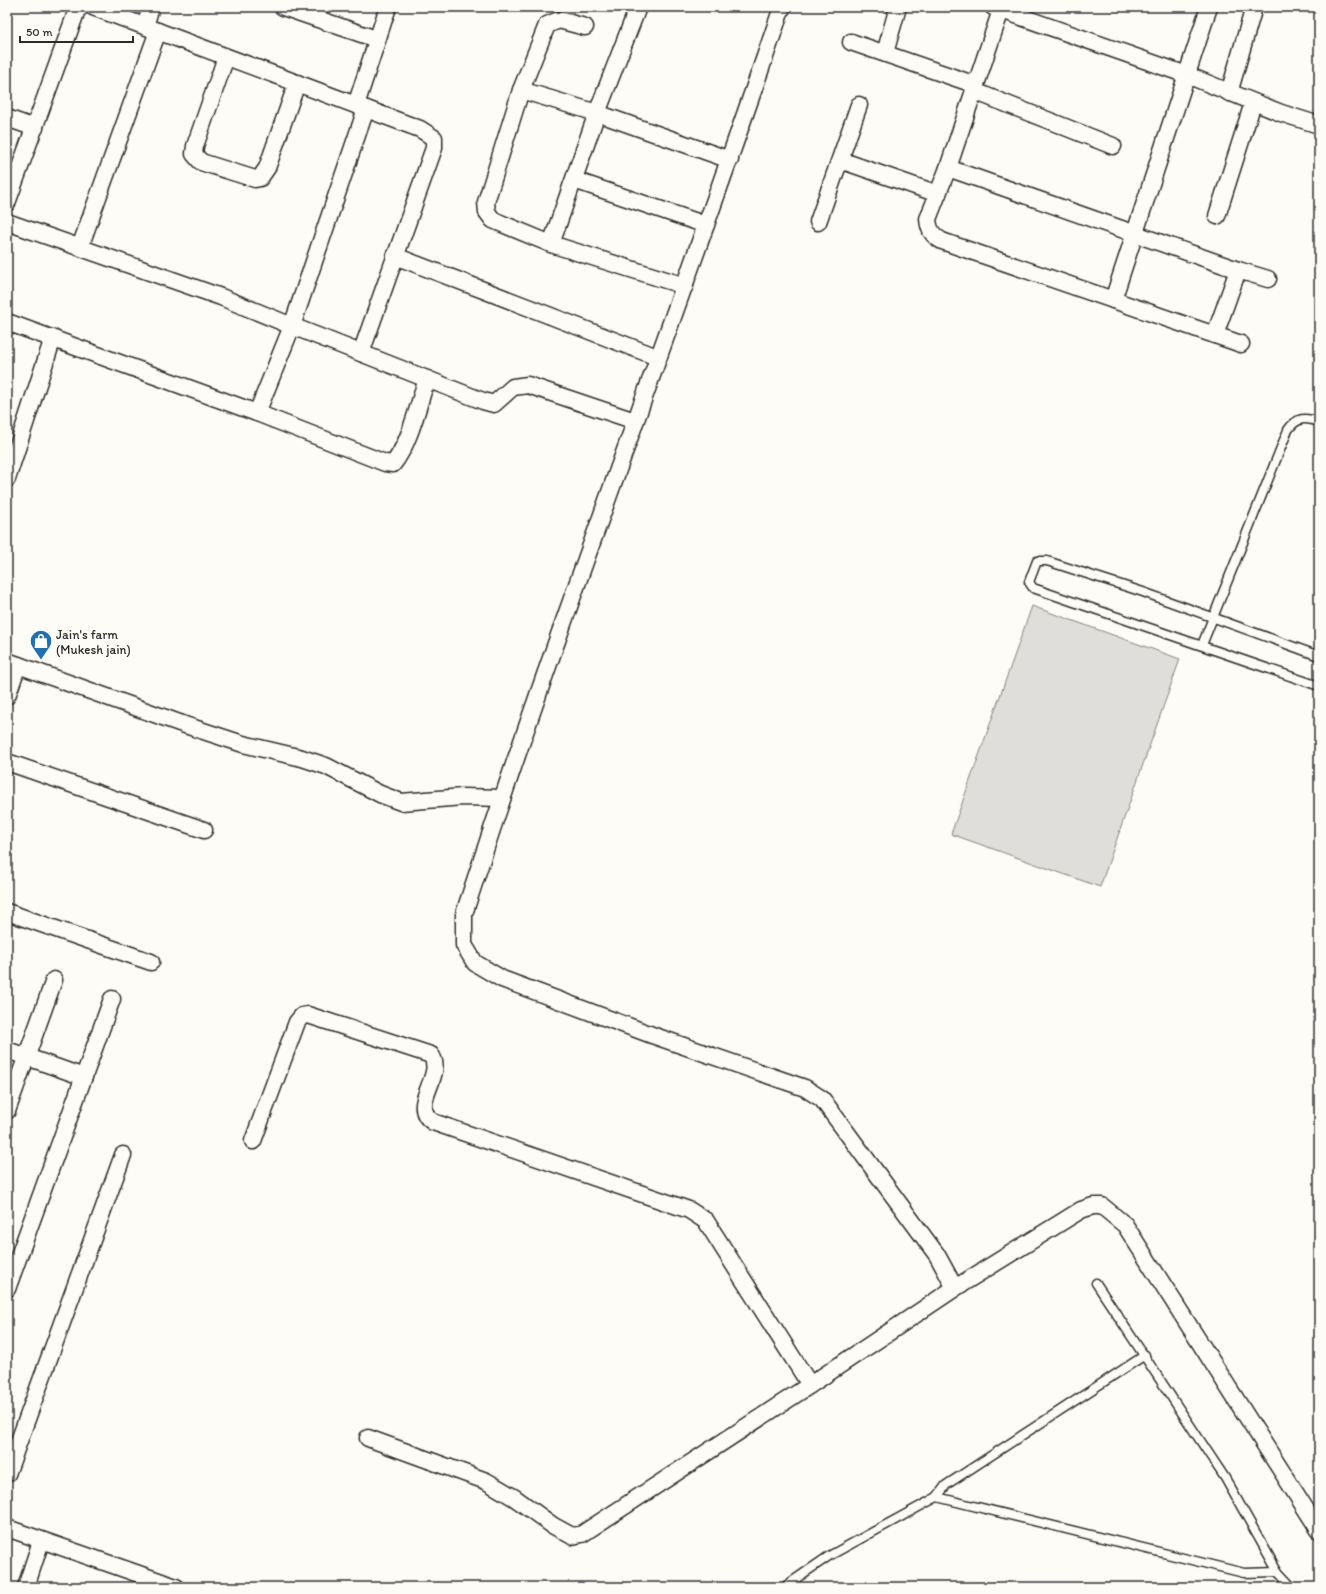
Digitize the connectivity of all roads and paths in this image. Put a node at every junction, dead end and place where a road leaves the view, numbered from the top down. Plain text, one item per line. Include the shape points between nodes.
1 (92, 7) edge
2 (151, 7) edge
3 (283, 7) edge
4 (388, 7) edge
5 (638, 7) edge
6 (782, 7) edge
7 (898, 7) edge
8 (1209, 7) edge
9 (1254, 7) edge
10 (997, 8) edge
11 (585, 27) dead end
12 (151, 29) junction
13 (376, 39) junction
14 (851, 42) dead end
15 (885, 53) junction
16 (226, 57) junction
17 (1186, 75) junction
18 (297, 83) junction
19 (975, 88) junction
20 (521, 90) junction
21 (1229, 93) junction
22 (1253, 103) junction
23 (859, 105) dead end
24 (361, 107) junction
25 (597, 114) junction
26 (7, 118) edge
27 (1319, 125) edge
28 (35, 128) junction
29 (1113, 146) dead end
30 (730, 160) junction
31 (840, 160) junction
32 (948, 168) junction
33 (574, 180) junction
34 (938, 194) junction
35 (7, 203) edge
36 (1217, 216) dead end
37 (7, 222) edge
38 (818, 222) dead end
39 (706, 225) junction
40 (1136, 233) junction
41 (551, 244) junction
42 (80, 247) junction
43 (395, 256) junction
44 (1238, 270) junction
45 (1268, 279) dead end
46 (685, 286) junction
47 (1113, 300) junction
48 (7, 322) edge
49 (292, 326) junction
50 (1215, 335) junction
51 (53, 338) junction
52 (1241, 344) dead end
53 (361, 353) junction
54 (657, 357) junction
55 (427, 379) junction
56 (257, 413) junction
57 (635, 421) junction
58 (1319, 422) edge
59 (7, 479) edge
60 (1213, 617) junction
61 (1202, 645) junction
62 (1319, 656) edge
63 (12, 663) edge
64 (1319, 686) edge
65 (7, 696) edge
66 (7, 762) edge
67 (502, 798) junction
68 (204, 830) dead end
69 (7, 912) edge
70 (151, 962) dead end
71 (54, 980) dead end
72 (112, 999) dead end
73 (7, 1050) edge
74 (26, 1057) junction
75 (84, 1077) junction
76 (7, 1111) edge
77 (253, 1141) dead end
78 (123, 1155) dead end
79 (1096, 1283) dead end
80 (956, 1288) junction
81 (7, 1289) edge
82 (1145, 1355) junction
83 (810, 1385) junction
84 (368, 1438) dead end
85 (7, 1474) edge
86 (937, 1497) junction
87 (7, 1528) edge
88 (1319, 1530) edge
89 (41, 1541) junction
90 (1278, 1572) junction
91 (26, 1587) edge
92 (176, 1587) edge
93 (784, 1587) edge
94 (1292, 1587) edge

1 - 12 street
1 - 28 street via 77,10
2 - 12 street
3 - 13 street
4 - 13 street
5 - 25 street
6 - 30 street
7 - 15 street
8 - 17 street
9 - 21 street
10 - 17 street
10 - 19 street
11 - 20 street via 559,20 546,25
12 - 16 street
12 - 42 street
13 - 24 street
14 - 15 street
15 - 19 street
16 - 18 street
16 - 18 street via 195,146 194,154 201,162 255,179 260,178 267,168
17 - 21 street
17 - 40 street
18 - 24 street
19 - 29 street
19 - 32 street
20 - 25 street
20 - 41 street via 486,202 487,212 493,220
21 - 22 street
22 - 27 street
22 - 36 street
23 - 31 street
24 - 43 street via 420,129 434,138 434,148
24 - 49 street
25 - 30 street
25 - 33 street
26 - 28 street
28 - 35 street
30 - 39 street
31 - 34 street
31 - 38 street
32 - 34 street
32 - 40 street
33 - 39 street
33 - 41 street
34 - 47 street via 928,219 933,236
37 - 42 street
39 - 46 street
40 - 44 street
40 - 47 street
41 - 46 street
42 - 49 street via 221,297
43 - 53 street
43 - 54 street
44 - 45 street
44 - 50 street
46 - 54 street
47 - 50 street
48 - 51 street
49 - 53 street
49 - 56 street
50 - 52 street
51 - 56 street
51 - 59 street
53 - 55 street
54 - 57 street
55 - 56 street via 408,436 393,464
55 - 57 street via 494,404 513,387 528,385
57 - 67 street
58 - 60 lane via 1308,418 1300,419 1288,430
60 - 61 lane
60 - 61 lane via 1047,561 1037,561 1029,582 1032,588
60 - 62 lane
61 - 64 lane
63 - 65 street
63 - 67 street via 185,725 243,744 326,766 401,802 463,797
66 - 68 street
67 - 80 street via 464,914 464,945 475,963 502,979 547,998 805,1088 822,1099 937,1255
69 - 70 street
71 - 74 street
72 - 75 street
73 - 74 street
74 - 75 street
74 - 76 street
75 - 81 street
77 - 83 street via 297,1022 302,1016 308,1015 432,1055 436,1069 424,1102 423,1112 426,1118 689,1210 706,1221
78 - 85 street
79 - 82 lane
80 - 83 street
80 - 88 street via 1081,1210 1098,1206 1109,1210 1125,1226
82 - 86 lane via 946,1485
82 - 90 lane via 1225,1478
83 - 84 street via 582,1534 572,1536 486,1482
86 - 90 lane via 1244,1573
86 - 93 lane via 829,1556
87 - 89 street
89 - 91 street
89 - 92 street
90 - 94 lane

